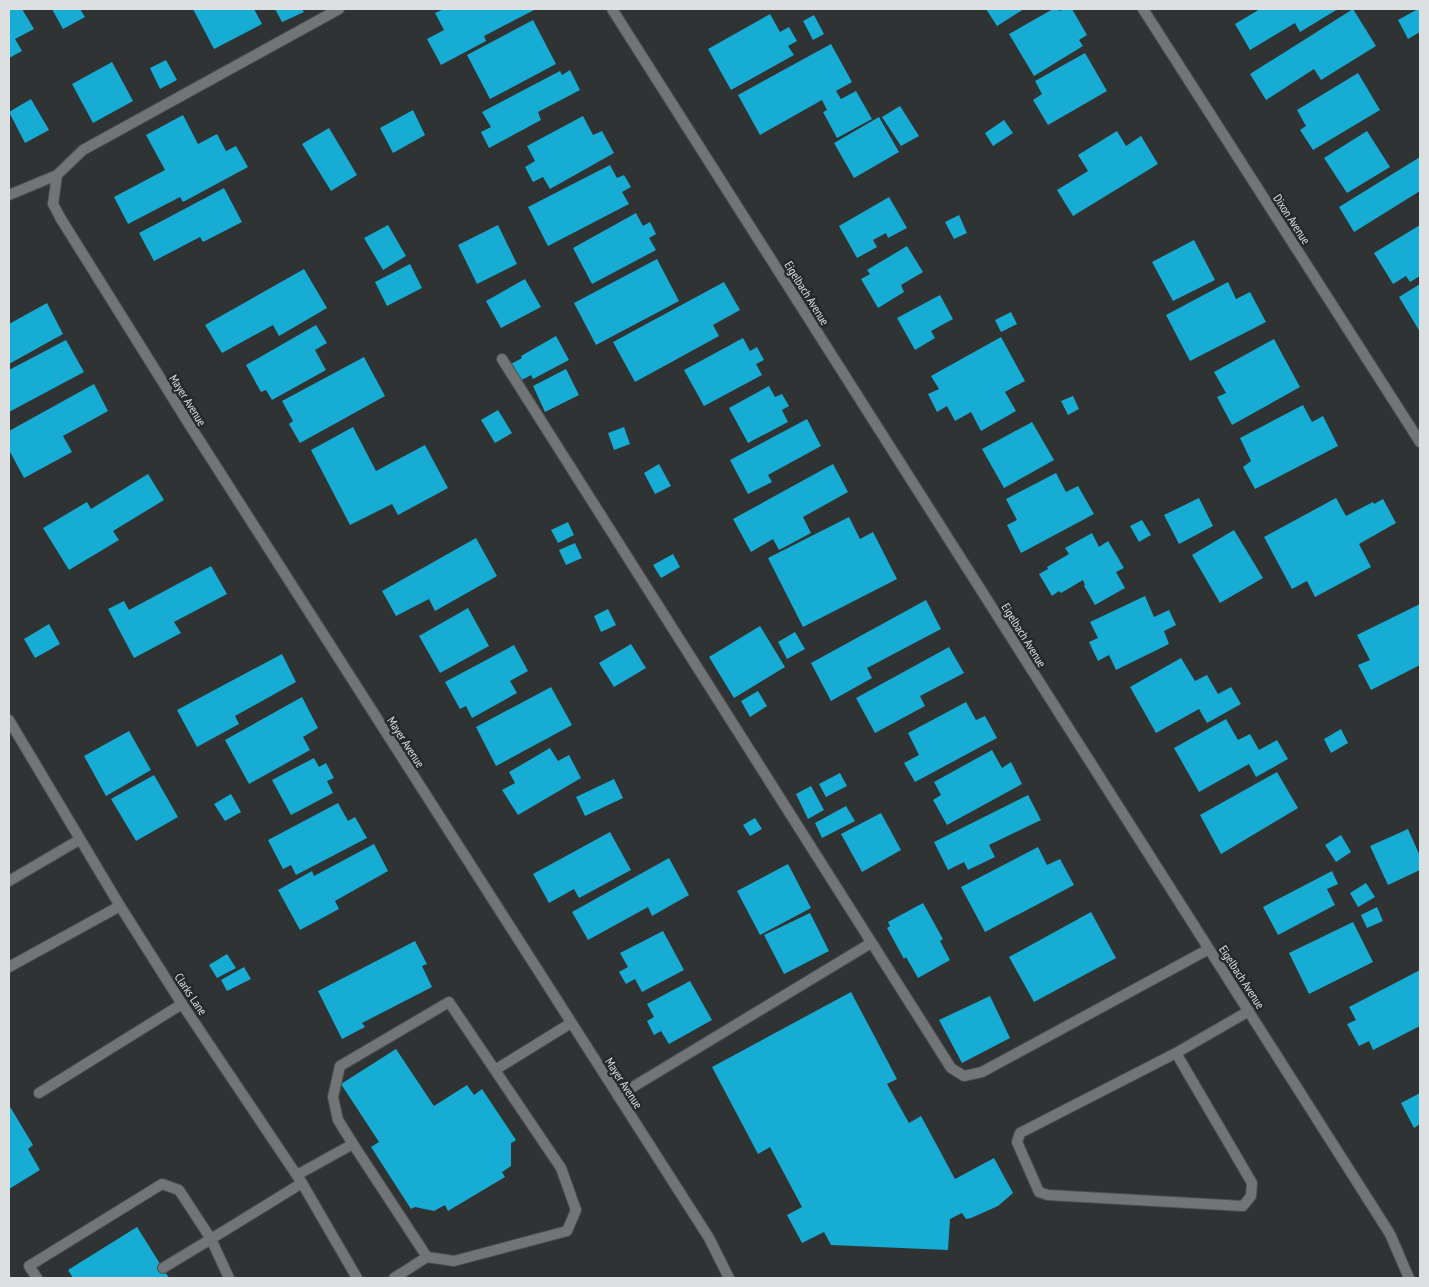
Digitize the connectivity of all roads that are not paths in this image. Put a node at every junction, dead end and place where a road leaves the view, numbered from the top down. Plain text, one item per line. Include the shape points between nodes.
1 (339, 9) edge
2 (612, 9) edge
3 (1142, 9) edge
4 (57, 175) junction
5 (9, 195) edge
6 (502, 359) dead end
7 (1420, 442) edge
8 (9, 720) edge
9 (79, 840) junction
10 (9, 881) edge
11 (120, 906) junction
12 (871, 943) junction
13 (1209, 949) junction
14 (9, 967) edge
15 (182, 1004) junction
16 (1249, 1011) junction
17 (571, 1023) junction
18 (1176, 1053) junction
19 (495, 1070) junction
20 (39, 1093) dead end
21 (618, 1096) junction
22 (353, 1144) junction
23 (300, 1179) junction
24 (211, 1239) junction
25 (427, 1257) junction
26 (163, 1268) dead end
27 (37, 1278) edge
28 (229, 1278) edge
29 (358, 1278) edge
30 (394, 1278) edge
31 (729, 1278) edge
32 (1410, 1278) edge

1 - 4 street via 83,150
2 - 13 street, Eigelbach Avenue
3 - 7 street, Dixon Avenue
4 - 5 street
4 - 17 street, Mayer Avenue via 52,204 61,219 188,424
6 - 12 street
8 - 9 street, Clarks Lane
9 - 10 street
9 - 11 street, Clarks Lane
11 - 14 street
11 - 15 street, Clarks Lane
12 - 13 street via 951,1068 964,1076 982,1072
12 - 21 street
13 - 16 street, Eigelbach Avenue
15 - 20 street
15 - 23 street, Clarks Lane
16 - 18 street
16 - 32 street, Eigelbach Avenue via 1390,1234
17 - 19 street
17 - 21 street, Mayer Avenue
18 - 18 street via 1020,1133 1017,1142 1040,1192 1243,1206 1252,1196 1252,1182
19 - 22 street via 449,1002 340,1066 333,1097 338,1120
19 - 25 street via 561,1168 576,1210 567,1231 454,1261
21 - 31 street, Mayer Avenue via 709,1238
22 - 23 street
22 - 25 street
23 - 24 street
23 - 29 street, Clarks Lane
24 - 26 street
24 - 27 street via 179,1190 162,1184 30,1266
24 - 28 street
25 - 30 street

